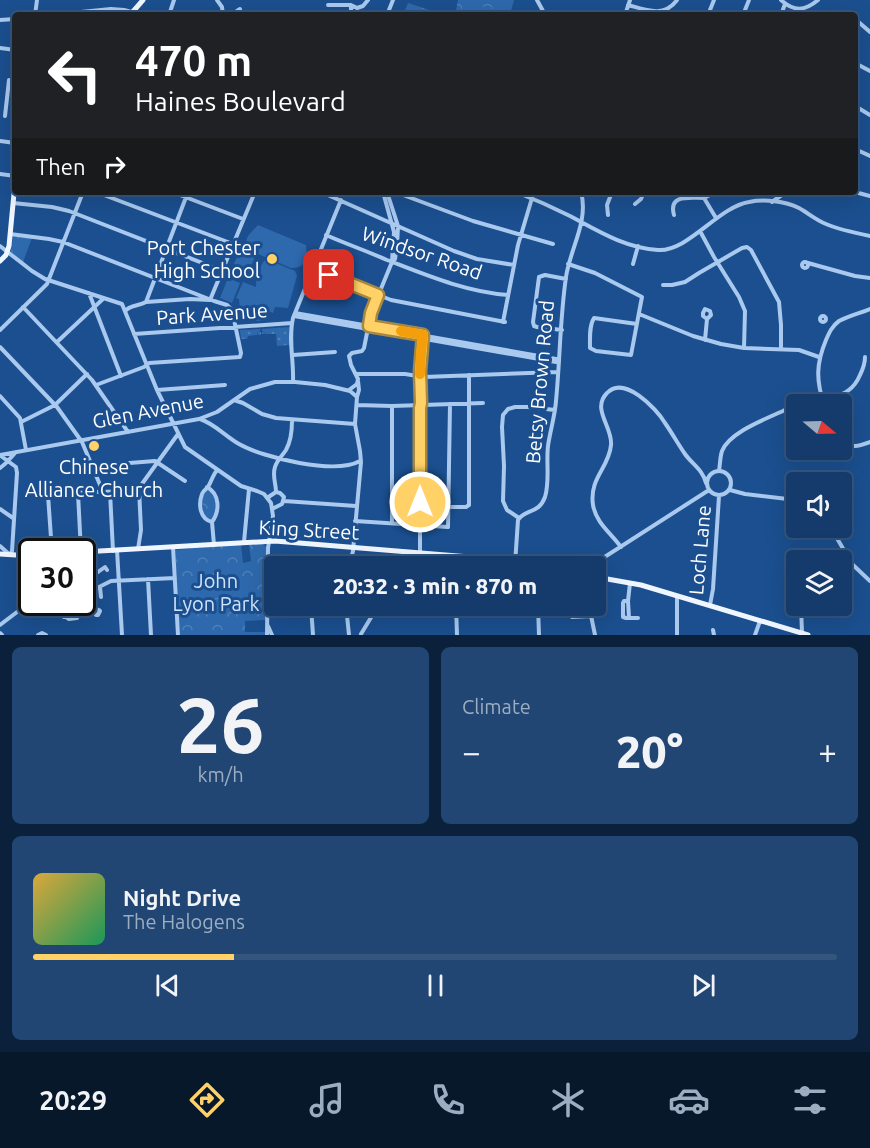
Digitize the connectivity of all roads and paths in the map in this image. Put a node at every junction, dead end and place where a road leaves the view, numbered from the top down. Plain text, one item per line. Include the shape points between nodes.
1 (141, 0) edge
2 (368, 0) edge
3 (677, 0) edge
4 (818, 0) edge
5 (629, 2) edge
6 (783, 2) edge
7 (328, 5) dead end
8 (351, 5) junction
9 (240, 9) dead end
10 (78, 12) edge
11 (124, 12) edge
12 (131, 12) edge
13 (236, 12) edge
14 (351, 12) edge
15 (858, 22) edge
16 (870, 32) edge
17 (9, 80) dead end
18 (7, 98) junction
19 (12, 99) edge
20 (5, 116) dead end
21 (14, 195) edge
22 (82, 195) edge
23 (104, 195) edge
24 (180, 195) edge
25 (253, 195) edge
26 (328, 195) edge
27 (386, 195) edge
28 (403, 195) edge
29 (524, 195) edge
30 (582, 195) edge
31 (611, 195) edge
32 (643, 195) edge
33 (710, 195) edge
34 (782, 195) edge
35 (186, 197) junction
36 (532, 198) junction
37 (704, 198) junction
38 (341, 200) junction
39 (772, 202) junction
40 (13, 203) junction
41 (635, 204) dead end
42 (74, 213) junction
43 (608, 215) dead end
44 (674, 216) dead end
45 (716, 218) junction
46 (243, 219) junction
47 (176, 223) junction
48 (581, 223) junction
49 (395, 225) junction
50 (700, 231) junction
51 (10, 234) junction
52 (326, 235) junction
53 (521, 235) junction
54 (870, 236) edge
55 (63, 242) junction
56 (233, 244) junction
57 (553, 244) dead end
58 (0, 246) edge
59 (638, 246) junction
60 (166, 249) junction
61 (7, 251) junction
62 (0, 261) edge
63 (392, 262) junction
64 (718, 262) junction
65 (808, 263) dead end
66 (568, 264) junction
67 (633, 264) dead end
68 (514, 265) junction
69 (313, 269) junction
70 (223, 271) junction
71 (155, 278) junction
72 (870, 278) edge
73 (566, 279) junction
74 (49, 280) junction
75 (663, 285) dead end
76 (88, 293) junction
77 (195, 293) junction
78 (378, 295) junction
79 (508, 295) junction
80 (104, 298) junction
81 (190, 299) junction
82 (210, 300) junction
83 (146, 302) junction
84 (121, 303) junction
85 (23, 307) junction
86 (132, 307) junction
87 (94, 308) junction
88 (870, 309) edge
89 (125, 311) junction
90 (639, 314) junction
91 (294, 315) junction
92 (707, 319) dead end
93 (826, 321) dead end
94 (292, 323) junction
95 (637, 324) junction
96 (235, 326) junction
97 (833, 327) junction
98 (368, 328) junction
99 (0, 330) edge
100 (562, 330) junction
101 (134, 334) junction
102 (423, 337) junction
103 (705, 340) junction
104 (57, 342) junction
105 (0, 347) edge
106 (744, 348) junction
107 (782, 349) junction
108 (335, 352) dead end
109 (292, 355) junction
110 (819, 357) junction
111 (865, 357) dead end
112 (559, 361) junction
113 (147, 365) junction
114 (558, 372) junction
115 (87, 374) junction
116 (356, 374) junction
117 (469, 375) junction
118 (121, 376) junction
119 (420, 376) junction
120 (358, 381) junction
121 (292, 382) junction
122 (225, 385) dead end
123 (96, 386) junction
124 (157, 390) junction
125 (348, 391) junction
126 (242, 393) junction
127 (821, 394) edge
128 (843, 394) edge
129 (0, 396) edge
130 (357, 398) junction
131 (234, 400) junction
132 (243, 403) junction
133 (470, 403) junction
134 (483, 403) dead end
135 (450, 404) junction
136 (55, 405) junction
137 (357, 405) junction
138 (420, 405) junction
139 (392, 406) junction
140 (555, 410) junction
141 (786, 410) edge
142 (212, 415) junction
143 (200, 419) junction
144 (292, 421) junction
145 (21, 422) junction
146 (173, 423) junction
147 (211, 423) junction
148 (355, 424) junction
149 (128, 432) junction
150 (178, 434) junction
151 (80, 440) junction
152 (870, 442) edge
153 (852, 446) edge
154 (26, 450) junction
155 (16, 452) junction
156 (0, 455) edge
157 (279, 459) junction
158 (361, 460) junction
159 (8, 461) junction
160 (158, 462) junction
161 (352, 465) junction
162 (92, 466) junction
163 (0, 468) edge
164 (217, 470) junction
165 (360, 470) junction
166 (702, 471) junction
167 (719, 471) junction
168 (712, 473) junction
169 (185, 481) dead end
170 (706, 483) junction
171 (207, 488) junction
172 (249, 489) junction
173 (709, 490) junction
174 (730, 490) junction
175 (139, 491) junction
176 (78, 492) junction
177 (103, 492) junction
178 (110, 492) junction
179 (276, 492) junction
180 (719, 496) junction
181 (267, 498) junction
182 (786, 500) edge
183 (284, 501) junction
184 (356, 506) junction
185 (449, 507) junction
186 (0, 509) edge
187 (272, 509) junction
188 (519, 518) junction
189 (14, 519) junction
190 (355, 520) junction
191 (212, 522) junction
192 (392, 523) junction
193 (420, 525) junction
194 (51, 538) edge
195 (81, 538) edge
196 (837, 538) edge
197 (268, 541) junction
198 (244, 542) junction
199 (214, 545) junction
200 (0, 546) edge
201 (172, 547) junction
202 (621, 547) junction
203 (353, 548) junction
204 (137, 549) junction
205 (115, 550) junction
206 (96, 551) edge
207 (420, 553) junction
208 (0, 554) edge
209 (10, 555) junction
210 (18, 555) edge
211 (268, 556) edge
212 (351, 556) edge
213 (455, 556) edge
214 (516, 556) edge
215 (606, 556) edge
216 (107, 570) dead end
217 (96, 574) edge
218 (175, 578) junction
219 (606, 578) edge
220 (148, 579) junction
221 (119, 581) junction
222 (870, 581) edge
223 (630, 582) junction
224 (100, 587) junction
225 (96, 589) edge
226 (677, 596) junction
227 (102, 597) dead end
228 (710, 606) junction
229 (18, 611) edge
230 (66, 616) edge
231 (268, 616) edge
232 (312, 616) edge
233 (347, 616) edge
234 (372, 616) edge
235 (456, 616) edge
236 (538, 616) edge
237 (591, 616) joint
238 (802, 616) edge
239 (572, 617) dead end
240 (77, 618) dead end
241 (638, 618) dead end
242 (760, 621) junction
243 (0, 625) edge
244 (268, 625) junction
245 (361, 634) edge
246 (805, 634) edge
247 (122, 635) edge
248 (151, 635) edge
249 (178, 635) edge
250 (267, 635) edge
251 (272, 635) edge
252 (313, 635) edge
253 (349, 635) edge
254 (457, 635) edge
255 (539, 635) edge
256 (595, 635) edge
257 (677, 635) edge
258 (755, 635) edge

1 - 12 main road
2 - 8 street via 357,8
3 - 5 street via 670,8 655,12
4 - 6 street via 808,8 795,8
7 - 8 street
8 - 14 street
9 - 13 street
10 - 11 street
15 - 16 street
17 - 18 street
18 - 19 street
18 - 20 street
21 - 40 main road
22 - 42 street
23 - 47 street
24 - 35 street
25 - 46 street
26 - 38 street
27 - 49 street
28 - 53 street
29 - 36 street
30 - 48 street, Betsy Brown Road
31 - 43 street
32 - 41 street
33 - 37 street
34 - 39 street
35 - 46 street
35 - 47 street
36 - 48 street
36 - 53 street
37 - 44 street via 679,199 674,204
37 - 45 street
38 - 49 street
38 - 52 street
39 - 45 street via 746,202
39 - 54 street via 792,205 825,224
40 - 42 street
40 - 51 main road
42 - 55 street
42 - 60 street
45 - 50 street
46 - 56 street
47 - 56 street
47 - 60 street
48 - 59 street via 617,241
48 - 66 street, Betsy Brown Road
49 - 63 street via 398,239
49 - 68 street via 469,257
50 - 59 street via 668,249
50 - 64 street
51 - 55 street
51 - 61 main road
52 - 63 street, Windsor Road
52 - 69 street
53 - 57 street
53 - 68 street
55 - 71 street
55 - 74 street
56 - 70 street
58 - 61 street
59 - 67 street
60 - 70 street
60 - 71 street
61 - 62 main road
61 - 74 street
63 - 78 street
63 - 79 street, Windsor Road via 450,283
64 - 75 street via 685,282
64 - 106 street via 745,311
64 - 107 street via 742,248 751,250 779,302
65 - 72 street
66 - 73 street, Betsy Brown Road
66 - 90 street via 642,297
68 - 79 street
69 - 78 street
69 - 91 street
70 - 82 street
71 - 77 street
71 - 83 street
73 - 100 street, Betsy Brown Road
73 - 100 street via 539,277 533,325
74 - 76 street
74 - 85 street
76 - 80 street
76 - 87 street
77 - 81 street
77 - 82 street
78 - 79 street via 504,322
78 - 98 street
80 - 84 street
80 - 87 street
81 - 82 street
81 - 83 street
82 - 96 street via 231,308
83 - 86 street
84 - 86 street
84 - 89 street
85 - 99 street
85 - 104 street
86 - 89 street
87 - 104 street
87 - 118 street
88 - 97 street
89 - 101 street
90 - 95 street
90 - 103 street
91 - 94 street
91 - 98 street
92 - 103 street
93 - 97 street
94 - 96 street, Park Avenue
94 - 109 street
95 - 95 street via 593,319 590,348 631,355
96 - 101 street, Park Avenue
96 - 113 street via 241,352 238,358
97 - 110 street
98 - 102 street
98 - 116 street via 363,350 349,356
100 - 112 street, Betsy Brown Road
101 - 113 street
102 - 112 street
102 - 119 street
103 - 106 street
104 - 115 street
105 - 136 street
106 - 107 street
107 - 110 street
108 - 109 street
109 - 121 street
110 - 127 street
111 - 128 street via 858,381
112 - 114 street, Betsy Brown Road
113 - 118 street
113 - 124 street
114 - 117 street
114 - 140 street, Betsy Brown Road
115 - 123 street
115 - 136 street
116 - 119 street
116 - 120 street
117 - 119 street
117 - 133 street
118 - 123 street
119 - 138 street
120 - 125 street
120 - 130 street
121 - 125 street, Glen Avenue
121 - 126 street, Glen Avenue via 267,384
122 - 124 street
123 - 149 street
124 - 146 street
125 - 130 street
126 - 131 street, Glen Avenue
126 - 132 street
129 - 145 street
130 - 137 street
131 - 132 street
131 - 142 street, Glen Avenue
132 - 144 street via 262,414
133 - 134 street
133 - 135 street
133 - 185 street via 469,505
135 - 138 street
135 - 185 street
136 - 145 street
136 - 151 street
137 - 139 street
137 - 148 street
138 - 139 street
138 - 193 street
139 - 192 street
140 - 188 street, Betsy Brown Road via 545,497 537,508
140 - 188 street via 515,407 507,409 502,418 503,501 507,510
141 - 167 street via 731,439 722,451
142 - 143 street, Glen Avenue
142 - 147 street
143 - 146 street, Glen Avenue
143 - 147 street
144 - 148 street
144 - 157 street via 290,442
145 - 154 street
146 - 149 street, Glen Avenue
146 - 150 street
147 - 157 street via 237,443
148 - 158 street
149 - 151 street, Glen Avenue
150 - 160 street
150 - 164 street via 188,449
151 - 154 street, Glen Avenue
151 - 162 street
152 - 153 street
154 - 155 street, Glen Avenue
155 - 156 street, Glen Avenue
155 - 159 street
156 - 159 street
157 - 161 street via 311,465
157 - 179 street via 274,470
158 - 161 street
158 - 165 street
159 - 163 street
159 - 189 street via 16,470
160 - 162 street
160 - 169 street
160 - 175 street
161 - 165 street
162 - 177 street
164 - 171 street
164 - 172 street
165 - 184 street
166 - 168 street
166 - 170 street
166 - 202 street via 643,399 622,388 606,393 601,408 611,447 595,482 593,502 602,526
167 - 168 street
167 - 174 street via 729,476
168 - 170 street
170 - 173 street
171 - 191 street via 217,500
171 - 191 street via 201,496 201,507 203,517
172 - 181 street
172 - 198 street
173 - 180 street
173 - 202 street
174 - 180 street
174 - 182 street
175 - 178 street
175 - 204 street via 141,530
176 - 177 street
176 - 194 street via 49,494
176 - 195 street
177 - 178 street
178 - 205 street
179 - 181 street
179 - 183 street
180 - 228 street, Loch Lane
181 - 187 street
183 - 184 street
183 - 187 street
184 - 190 street
185 - 193 street via 448,527
186 - 189 street
187 - 197 street
188 - 214 street
189 - 209 street
190 - 192 street
190 - 203 street
191 - 199 street
192 - 193 street
193 - 207 street
196 - 222 street via 852,564
197 - 198 main road, King Street
197 - 203 main road, King Street
197 - 211 street
198 - 199 main road, King Street
199 - 201 main road, King Street
200 - 209 street
201 - 204 main road, King Street
201 - 218 street
202 - 215 street
203 - 207 main road, King Street
203 - 212 street
204 - 205 main road, King Street
205 - 206 main road, King Street
205 - 221 street
207 - 213 main road, King Street
208 - 209 main road
209 - 210 main road
216 - 217 street via 105,567
218 - 220 street
218 - 249 street
219 - 223 main road
220 - 221 street
220 - 248 street
221 - 224 street
221 - 247 street
223 - 226 main road
223 - 241 street via 629,618
224 - 225 street
224 - 227 street
226 - 228 main road
226 - 257 street
228 - 242 main road
229 - 243 street
230 - 240 street
231 - 244 street
232 - 252 street
233 - 253 street
234 - 245 street
235 - 254 street
236 - 255 street
237 - 239 street
237 - 256 street
238 - 246 street
242 - 246 main road
242 - 258 street
244 - 250 street
244 - 251 street

